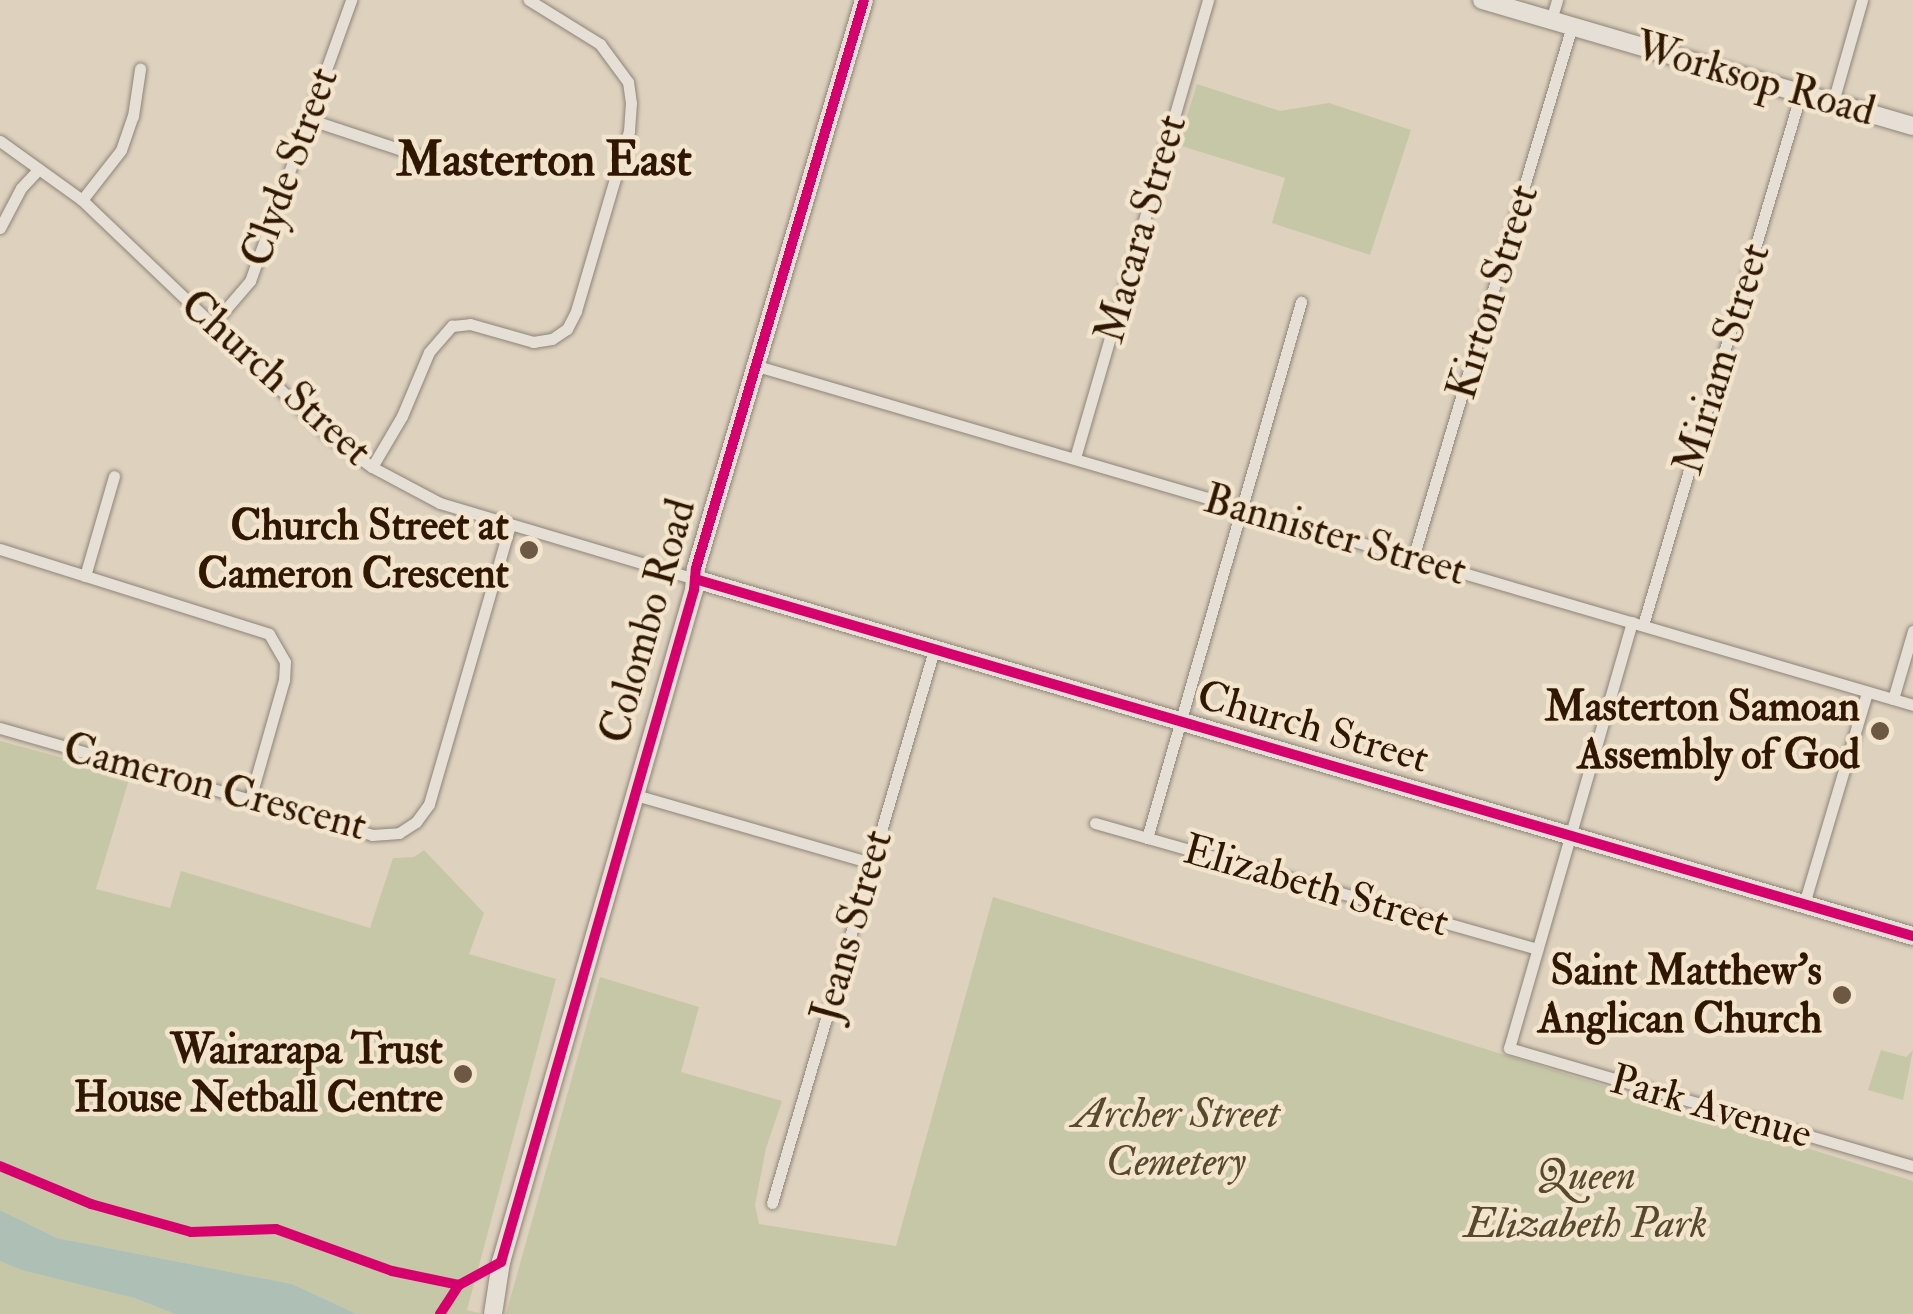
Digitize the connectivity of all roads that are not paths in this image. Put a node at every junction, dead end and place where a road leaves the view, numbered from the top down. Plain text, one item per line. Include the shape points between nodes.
1 (350, 0) edge
2 (529, 0) edge
3 (864, 0) edge
4 (1208, 0) edge
5 (1482, 0) edge
6 (1557, 0) edge
7 (1862, 0) edge
8 (1551, 20) junction
9 (1572, 26) junction
10 (140, 70) dead end
11 (1801, 93) junction
12 (1833, 102) junction
13 (308, 119) junction
14 (1913, 126) edge
15 (0, 141) edge
16 (435, 160) dead end
17 (40, 169) junction
18 (82, 200) junction
19 (0, 228) edge
20 (1301, 302) dead end
21 (213, 324) junction
22 (757, 366) junction
23 (1075, 458) junction
24 (372, 467) junction
25 (114, 476) dead end
26 (1242, 507) junction
27 (510, 525) junction
28 (0, 549) edge
29 (1414, 558) junction
30 (84, 576) junction
31 (695, 579) junction
32 (1637, 623) junction
33 (1913, 631) edge
34 (934, 650) junction
35 (1867, 692) junction
36 (1893, 699) junction
37 (1913, 705) edge
38 (1179, 721) junction
39 (0, 728) edge
40 (632, 794) junction
41 (250, 799) junction
42 (1095, 823) dead end
43 (1570, 836) junction
44 (1147, 838) junction
45 (870, 863) junction
46 (1804, 904) junction
47 (1913, 936) edge
48 (1537, 949) junction
49 (1509, 1048) joint
50 (1913, 1166) edge
51 (772, 1203) dead end
52 (488, 1309) edge

1 - 13 street, Clyde Street
2 - 24 street via 600,44 628,82 632,103 576,311 552,340 452,326 429,352
3 - 22 street, Colombo Road
4 - 23 street, Macara Street
5 - 8 street, Worksop Road
6 - 8 street
7 - 12 street
8 - 9 street, Worksop Road
9 - 11 street, Worksop Road
9 - 29 street, Kirton Street
10 - 18 street via 121,150
11 - 12 street, Worksop Road
11 - 32 street, Miriam Street
12 - 14 street, Worksop Road
13 - 16 street
13 - 21 street, Clyde Street via 250,281
15 - 17 street, Church Street
17 - 18 street, Church Street
17 - 19 street via 21,188
18 - 21 street, Church Street
20 - 26 street
21 - 24 street, Church Street via 329,436
22 - 23 street, Bannister Street
22 - 31 street, Colombo Road
23 - 26 street, Bannister Street
24 - 27 street, Church Street via 440,503
25 - 30 street
26 - 29 street, Bannister Street
26 - 38 street
27 - 31 street, Church Street
27 - 41 street, Cameron Crescent via 429,804 416,822 398,834 372,835
28 - 30 street
29 - 32 street, Bannister Street
30 - 41 street via 268,634 286,662
31 - 34 street, Church Street
31 - 40 street, Colombo Road
32 - 35 street, Bannister Street
32 - 43 street, Miriam Street
33 - 36 street
34 - 38 street, Church Street
34 - 45 street, Jeans Street
35 - 36 street, Bannister Street
35 - 46 street
36 - 37 street, Bannister Street
38 - 43 street, Church Street
38 - 44 street
39 - 41 street, Cameron Crescent
40 - 45 street
40 - 52 street, Colombo Road
42 - 44 street, Elizabeth Street
43 - 46 street, Church Street
43 - 48 street, Miriam Street
44 - 48 street, Elizabeth Street
45 - 51 street, Jeans Street
46 - 47 street, Church Street
48 - 49 street, Miriam Street
49 - 50 street, Park Avenue

